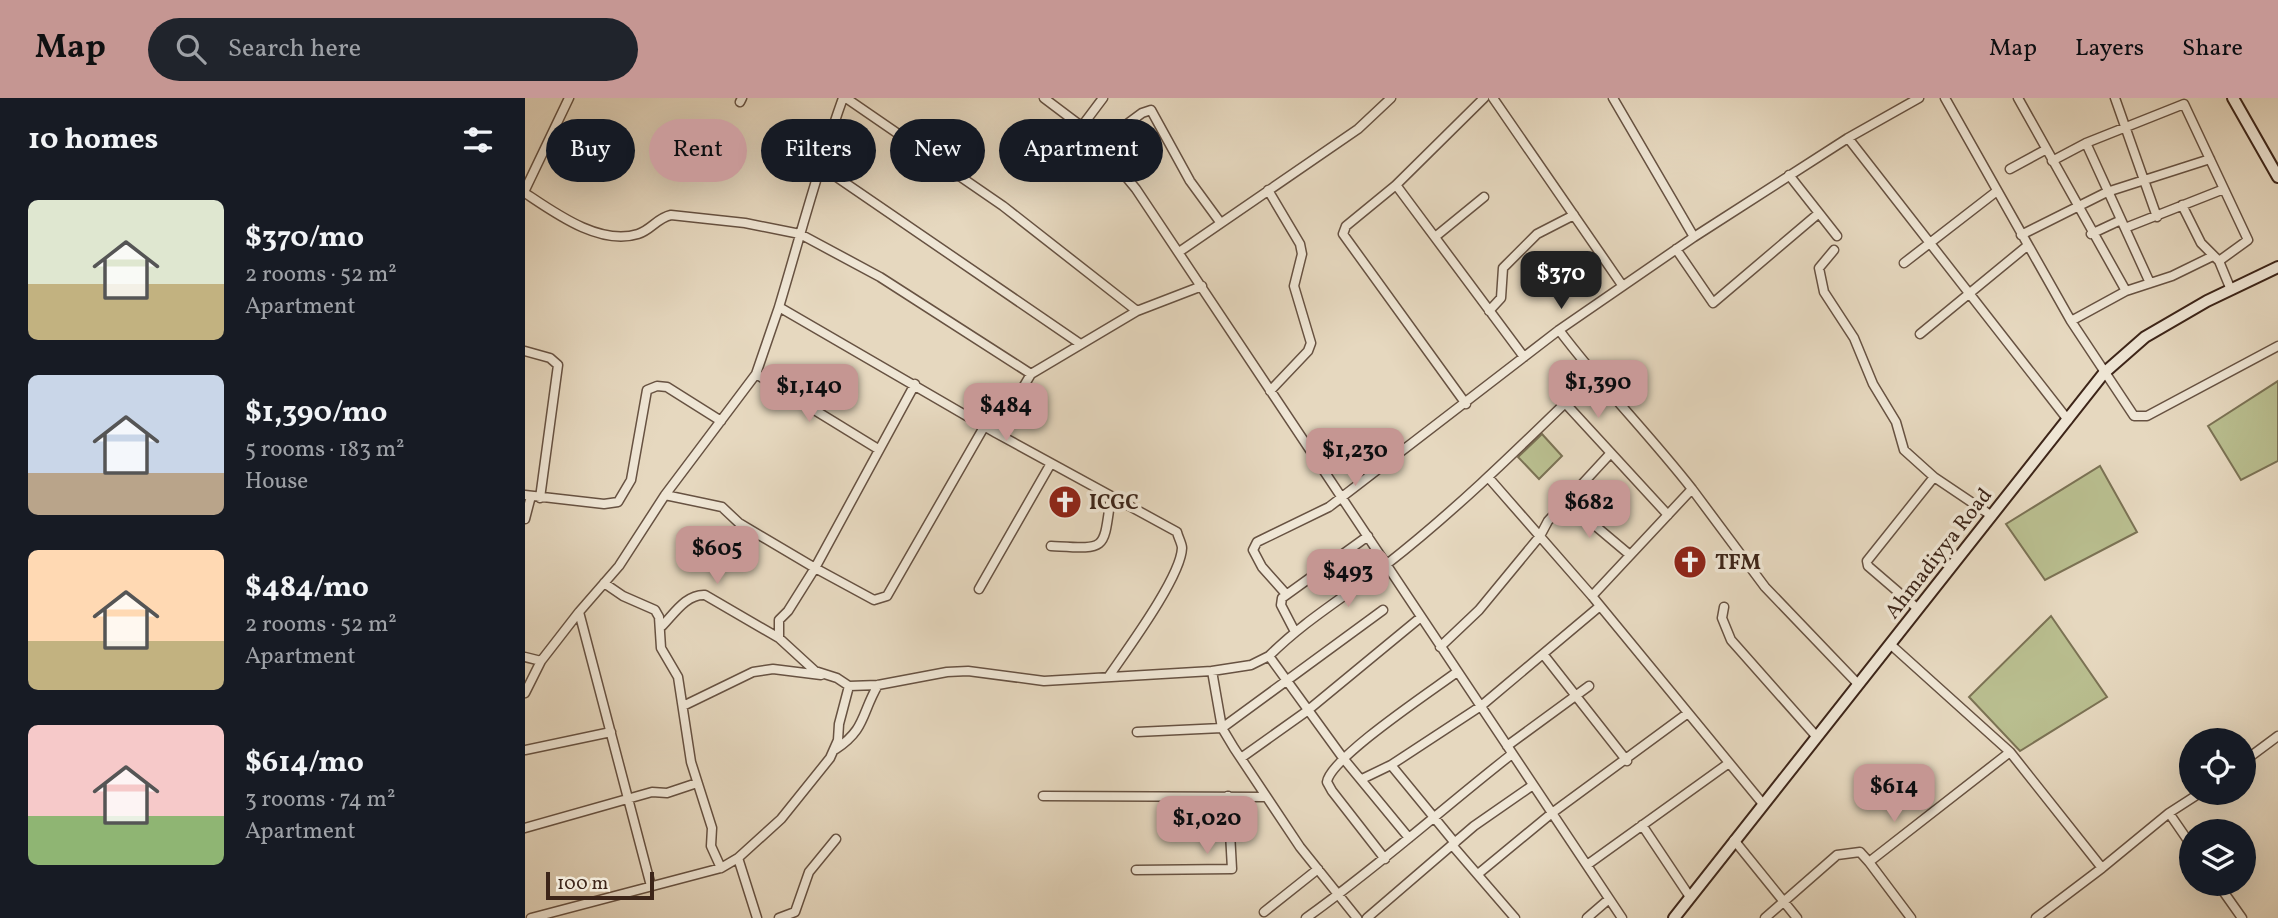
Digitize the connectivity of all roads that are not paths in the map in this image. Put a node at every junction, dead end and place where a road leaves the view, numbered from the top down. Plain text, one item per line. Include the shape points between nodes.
1 (568, 98) edge
2 (844, 98) edge
3 (1044, 98) edge
4 (1103, 98) edge
5 (1391, 98) edge
6 (1484, 98) edge
7 (1493, 98) edge
8 (1612, 98) edge
9 (1919, 98) edge
10 (1945, 98) edge
11 (2018, 98) edge
12 (2115, 98) edge
13 (2232, 98) edge
14 (836, 119) edge
15 (1072, 119) edge
16 (1087, 119) edge
17 (1134, 119) edge
18 (1156, 119) edge
19 (2126, 126) junction
20 (1163, 132) edge
21 (1848, 138) junction
22 (2086, 143) junction
23 (2045, 150) junction
24 (2210, 159) junction
25 (2052, 161) junction
26 (2010, 169) dead end
27 (1789, 175) junction
28 (2278, 177) edge
29 (2143, 179) junction
30 (814, 182) edge
31 (844, 182) edge
32 (1130, 182) edge
33 (1397, 185) junction
34 (2224, 189) junction
35 (1268, 190) junction
36 (1997, 191) junction
37 (525, 192) edge
38 (2107, 192) junction
39 (1485, 197) dead end
40 (2182, 205) junction
41 (2077, 207) junction
42 (1819, 213) junction
43 (1574, 215) junction
44 (2157, 217) junction
45 (1220, 222) junction
46 (2123, 224) junction
47 (800, 234) junction
48 (2091, 234) junction
49 (1837, 236) dead end
50 (2021, 236) junction
51 (1435, 237) junction
52 (1694, 237) junction
53 (1930, 242) junction
54 (2027, 246) junction
55 (1676, 249) junction
56 (1834, 250) dead end
57 (1179, 252) junction
58 (2216, 258) junction
59 (1904, 263) dead end
60 (2278, 267) edge
61 (2150, 283) junction
62 (1622, 285) junction
63 (1202, 286) junction
64 (2231, 290) junction
65 (2126, 291) junction
66 (1969, 294) junction
67 (779, 307) junction
68 (1137, 311) junction
69 (1489, 311) junction
70 (2071, 321) junction
71 (1559, 330) junction
72 (1920, 334) dead end
73 (1079, 343) junction
74 (2278, 346) edge
75 (525, 351) edge
76 (1524, 357) junction
77 (2104, 373) junction
78 (755, 374) junction
79 (1031, 374) junction
80 (1593, 376) junction
81 (915, 384) junction
82 (1270, 391) junction
83 (1565, 403) junction
84 (1466, 404) junction
85 (721, 421) junction
86 (2068, 421) junction
87 (984, 427) junction
88 (996, 433) junction
89 (878, 449) junction
90 (1609, 454) junction
91 (1050, 465) junction
92 (1488, 477) junction
93 (1934, 477) junction
94 (1692, 489) junction
95 (666, 495) junction
96 (1342, 495) junction
97 (1111, 496) junction
98 (532, 497) edge
99 (1567, 502) junction
100 (1668, 515) junction
101 (1992, 516) junction
102 (525, 519) edge
103 (1368, 536) junction
104 (1540, 536) junction
105 (1051, 547) dead end
106 (1630, 555) junction
107 (1387, 564) junction
108 (815, 568) junction
109 (604, 583) junction
110 (979, 589) dead end
111 (1286, 594) junction
112 (1592, 596) junction
113 (1600, 606) junction
114 (1724, 607) dead end
115 (1918, 609) junction
116 (1383, 610) dead end
117 (579, 612) junction
118 (1421, 617) junction
119 (662, 626) junction
120 (1294, 630) junction
121 (779, 638) junction
122 (1891, 644) junction
123 (1440, 646) junction
124 (1543, 654) junction
125 (1269, 656) junction
126 (525, 657) edge
127 (541, 662) junction
128 (1212, 671) junction
129 (1457, 672) junction
130 (831, 676) junction
131 (1109, 676) junction
132 (1286, 682) junction
133 (1858, 684) junction
134 (878, 685) junction
135 (849, 686) junction
136 (1589, 686) dead end
137 (525, 693) edge
138 (1575, 696) junction
139 (683, 706) junction
140 (1481, 706) junction
141 (1307, 710) junction
142 (1688, 713) junction
143 (1222, 727) junction
144 (1137, 732) dead end
145 (611, 733) junction
146 (1817, 736) junction
147 (2278, 736) edge
148 (1507, 746) junction
149 (836, 749) junction
150 (525, 750) edge
151 (2010, 752) junction
152 (2256, 752) edge
153 (1512, 754) junction
154 (1241, 758) junction
155 (1343, 758) junction
156 (1626, 761) junction
157 (1729, 763) junction
158 (1391, 765) junction
159 (1362, 779) junction
160 (697, 783) junction
161 (1533, 785) junction
162 (1043, 796) dead end
163 (1228, 796) junction
164 (1266, 797) junction
165 (628, 799) junction
166 (1763, 804) junction
167 (2181, 805) edge
168 (1552, 813) junction
169 (2169, 813) junction
170 (1433, 817) junction
171 (1642, 825) junction
172 (525, 828) edge
173 (2179, 828) edge
174 (1409, 838) junction
175 (836, 839) dead end
176 (1734, 840) junction
177 (1453, 844) junction
178 (738, 858) junction
179 (1385, 859) junction
180 (1868, 862) junction
181 (1587, 865) junction
182 (721, 868) junction
183 (2102, 868) junction
184 (1318, 869) junction
185 (1136, 870) dead end
186 (1478, 874) junction
187 (651, 886) junction
188 (1338, 895) junction
189 (2226, 896) edge
190 (1690, 897) junction
191 (1609, 899) junction
192 (1785, 902) junction
193 (1264, 912) dead end
194 (531, 918) edge
195 (757, 918) edge
196 (781, 918) edge
197 (1305, 918) edge
198 (1357, 918) edge
199 (1367, 918) edge
200 (1515, 918) edge
201 (1587, 918) edge
202 (1622, 918) edge
203 (1674, 918) edge
204 (1765, 918) edge
205 (1797, 918) edge
206 (1911, 918) edge
207 (2036, 918) edge
208 (2242, 918) edge

1 - 37 street
2 - 14 street
2 - 68 street via 1003,206
3 - 15 street
4 - 16 street
5 - 35 street via 1358,129
6 - 33 street
7 - 43 street
8 - 52 street
9 - 21 street
10 - 36 street
11 - 23 street
12 - 19 street
13 - 28 street
17 - 18 street via 1151,110
19 - 22 street
19 - 24 street via 2184,104
19 - 29 street
20 - 45 street
21 - 27 street
21 - 53 street
22 - 25 street
22 - 38 street
23 - 25 street
23 - 26 street
24 - 29 street
24 - 34 street
25 - 41 street
27 - 42 street
27 - 52 street
29 - 38 street
29 - 44 street
30 - 47 street
31 - 73 street
32 - 57 street
33 - 51 street
33 - 84 street via 1346,226 1343,234
34 - 40 street
34 - 58 street via 2248,241
35 - 45 street
35 - 82 street via 1300,244 1294,286 1311,343
36 - 50 street
36 - 53 street
37 - 47 street via 577,224 607,234 636,235 671,215
38 - 41 street
38 - 46 street
39 - 51 street
40 - 44 street
40 - 58 street via 2200,243
41 - 48 street
41 - 50 street
42 - 49 street
42 - 55 street via 1713,303
43 - 62 street
43 - 69 street via 1537,234 1503,268 1501,298
44 - 46 street
45 - 57 street
46 - 48 street
46 - 61 street
47 - 67 street
47 - 79 street via 880,277
48 - 65 street
50 - 54 street
51 - 69 street
52 - 55 street
53 - 59 street
53 - 66 street
54 - 66 street
54 - 70 street
55 - 62 street
56 - 93 street via 1819,268 1825,292 1896,422 1904,450
57 - 63 street
58 - 61 street
58 - 64 street
60 - 64 street, Ahmadiyya Road
61 - 65 street
62 - 71 street
63 - 68 street
63 - 82 street
64 - 77 street, Ahmadiyya Road via 2145,337
65 - 70 street
66 - 72 street
66 - 86 street
67 - 78 street
67 - 81 street
68 - 73 street
69 - 76 street
70 - 77 street
71 - 76 street
71 - 80 street
73 - 79 street
74 - 77 street via 2140,418 2127,410
75 - 98 street via 558,365
76 - 84 street
77 - 86 street, Ahmadiyya Road
78 - 85 street
78 - 89 street
79 - 88 street
80 - 83 street
80 - 94 street via 1654,440
81 - 87 street
81 - 89 street
82 - 96 street
83 - 90 street
83 - 92 street
84 - 96 street
85 - 95 street
85 - 98 street via 667,387 647,390 631,480 618,502
86 - 101 street, Ahmadiyya Road
87 - 88 street
87 - 108 street via 887,596 874,600
88 - 91 street
89 - 108 street
90 - 99 street
90 - 100 street
91 - 97 street
91 - 110 street
92 - 104 street
92 - 107 street
93 - 101 street
93 - 115 street via 1867,561
94 - 100 street
94 - 133 street via 1765,587
95 - 108 street via 722,507 739,523
95 - 109 street
96 - 103 street
96 - 111 street via 1322,511 1254,546 1262,566
97 - 105 street via 1101,544 1093,549
97 - 131 street via 1177,533 1182,547 1142,628
98 - 102 street
99 - 104 street
99 - 106 street
100 - 106 street
101 - 115 street, Ahmadiyya Road
103 - 107 street
103 - 111 street
104 - 112 street
104 - 123 street via 1479,610
106 - 112 street
107 - 118 street
107 - 120 street
108 - 121 street via 779,620
109 - 117 street
109 - 119 street via 655,610
111 - 120 street via 1281,605
112 - 113 street
113 - 124 street
113 - 142 street
114 - 146 street via 1721,618 1731,639
115 - 122 street, Ahmadiyya Road
116 - 132 street
117 - 127 street
117 - 145 street
118 - 123 street
118 - 141 street
119 - 121 street via 686,601 705,595
119 - 139 street via 661,648 678,677
120 - 125 street
121 - 130 street via 815,671
122 - 133 street, Ahmadiyya Road
122 - 151 street
123 - 129 street
124 - 138 street
124 - 140 street
125 - 128 street via 1251,665
125 - 132 street
126 - 127 street
127 - 137 street
128 - 131 street
128 - 143 street
129 - 140 street
129 - 155 street
130 - 135 street
130 - 139 street via 767,669
131 - 134 street via 1044,681 957,671
132 - 141 street
132 - 143 street
133 - 146 street, Ahmadiyya Road
134 - 135 street
134 - 149 street via 859,730
135 - 149 street
136 - 138 street
138 - 148 street
138 - 156 street
139 - 160 street
140 - 148 street
140 - 158 street
141 - 154 street
141 - 155 street
142 - 156 street
142 - 157 street
143 - 144 street
143 - 154 street
145 - 150 street
145 - 165 street
146 - 166 street, Ahmadiyya Road
147 - 152 street
148 - 153 street
149 - 178 street via 781,819
151 - 180 street
151 - 183 street
153 - 161 street
153 - 170 street
154 - 164 street
155 - 159 street
155 - 179 street via 1327,782
156 - 168 street
157 - 166 street
157 - 171 street
158 - 159 street
158 - 170 street
159 - 174 street
160 - 165 street
160 - 182 street via 712,828 711,846
161 - 168 street
161 - 177 street
162 - 163 street
163 - 164 street
163 - 185 street via 1232,869
164 - 184 street
165 - 172 street
165 - 187 street
166 - 176 street, Ahmadiyya Road
167 - 169 street
168 - 181 street
168 - 186 street
169 - 173 street
169 - 183 street
170 - 174 street
170 - 177 street
171 - 181 street
171 - 190 street
174 - 179 street
175 - 196 street via 809,872 795,912
176 - 190 street, Ahmadiyya Road
176 - 192 street
177 - 186 street
177 - 199 street
178 - 182 street
178 - 195 street
179 - 188 street
180 - 192 street via 1860,852 1837,855
180 - 206 street
181 - 191 street
182 - 187 street
183 - 207 street
184 - 188 street
184 - 193 street
186 - 200 street
187 - 194 street
188 - 197 street
188 - 198 street
189 - 208 street
190 - 203 street, Ahmadiyya Road
191 - 201 street
191 - 202 street
192 - 204 street
192 - 205 street

